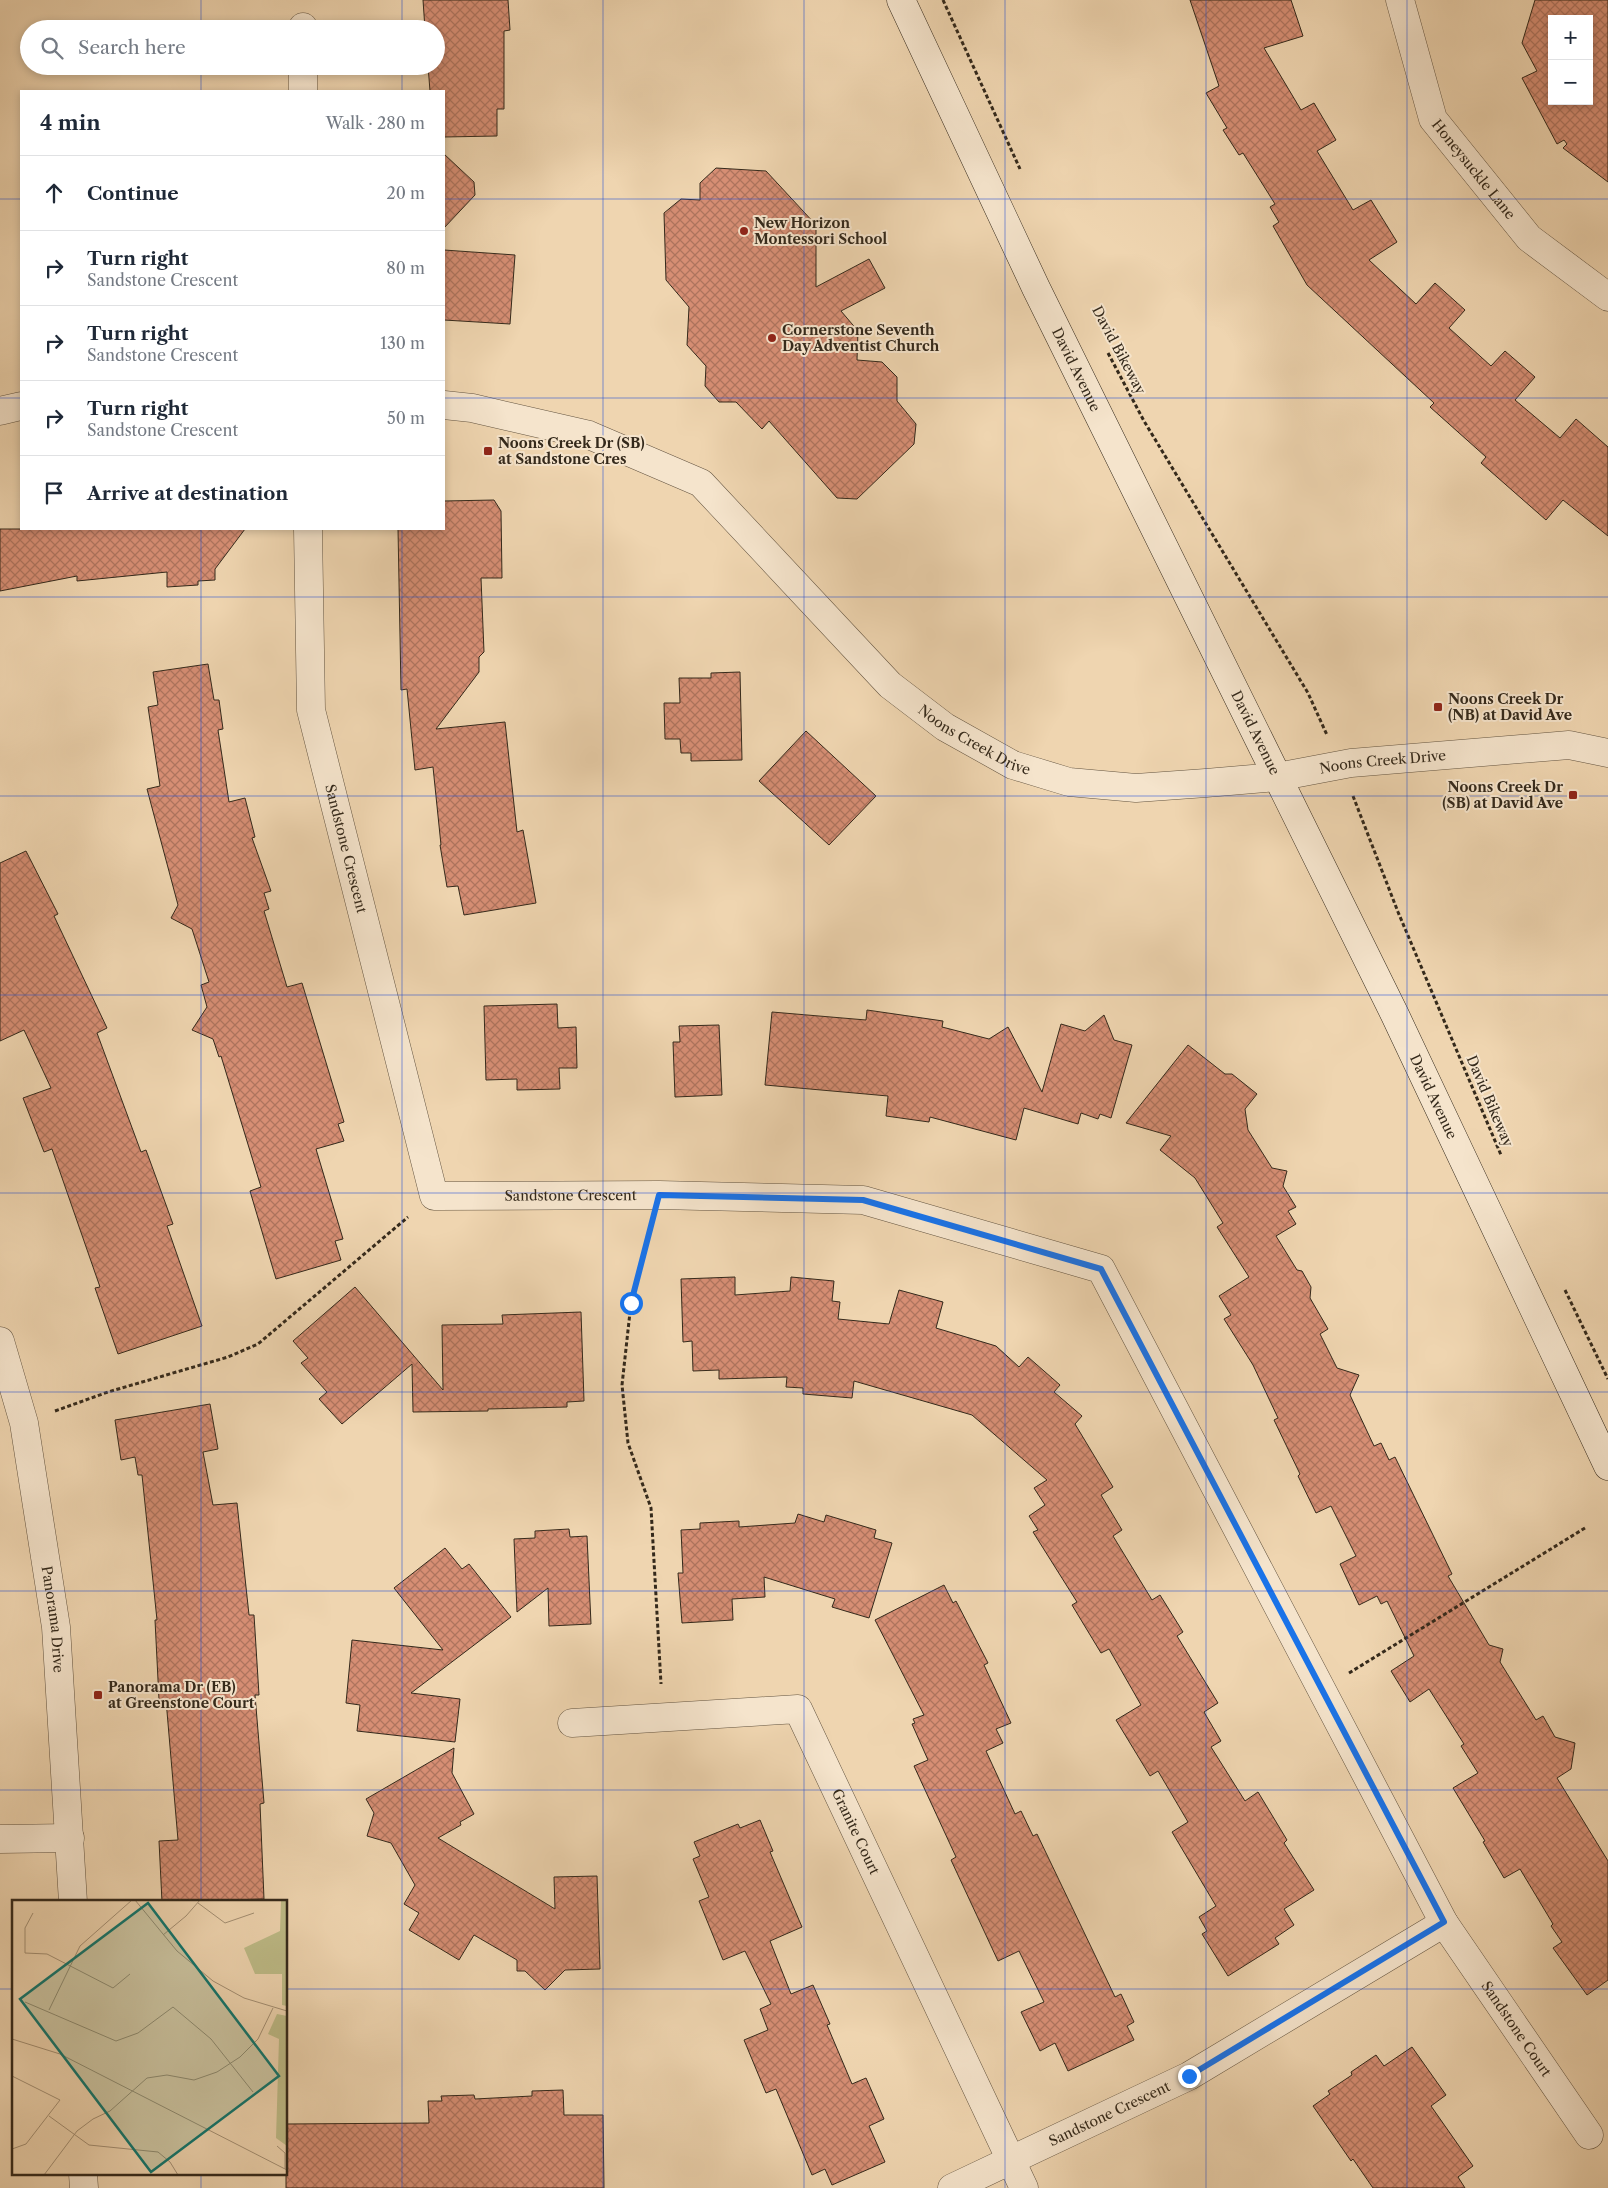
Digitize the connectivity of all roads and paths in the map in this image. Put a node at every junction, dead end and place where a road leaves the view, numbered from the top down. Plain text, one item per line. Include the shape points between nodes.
1 (901, 0) edge
2 (943, 0) edge
3 (1400, 0) edge
4 (303, 75) edge
5 (303, 90) edge
6 (1023, 177) dead end
7 (1608, 297) edge
8 (1108, 352) dead end
9 (445, 405) edge
10 (20, 406) edge
11 (0, 411) edge
12 (308, 530) edge
13 (1308, 693) dead end
14 (1608, 753) edge
15 (1277, 777) junction
16 (1366, 825) dead end
17 (1502, 1157) dead end
18 (659, 1195) junction
19 (434, 1196) junction
20 (1560, 1282) dead end
21 (0, 1341) edge
22 (1608, 1379) edge
23 (24, 1423) junction
24 (1608, 1466) edge
25 (1586, 1528) dead end
26 (661, 1687) dead end
27 (1322, 1690) junction
28 (572, 1724) dead end
29 (70, 1838) junction
30 (0, 1839) edge
31 (73, 1900) edge
32 (1444, 1922) junction
33 (1589, 2135) dead end
34 (1010, 2161) junction
35 (952, 2188) edge
36 (1024, 2188) edge

1 - 15 street, David Avenue via 1036,288
2 - 6 path
3 - 7 street, Honeysuckle Lane via 1433,119 1529,238
4 - 5 street
8 - 13 path, David Bikeway via 1144,421
9 - 15 street, Noons Creek Drive via 472,408 589,435 701,483 890,685 945,727 1013,765 1069,782 1136,788
10 - 11 street
12 - 19 street, Sandstone Crescent via 311,710
14 - 15 street, Noons Creek Drive via 1569,745 1351,762
15 - 24 street, David Avenue via 1399,1024
16 - 17 path, David Bikeway via 1398,912
18 - 19 street, Sandstone Crescent
18 - 26 path via 631,1303 622,1385 628,1444 651,1508
18 - 27 street, Sandstone Crescent via 863,1200 1101,1269
19 - 23 path via 258,1344 228,1357 108,1392
20 - 22 path
21 - 23 street, Panorama Drive
23 - 29 street, Panorama Drive via 56,1627
25 - 27 path
27 - 32 street, Sandstone Crescent
28 - 34 street, Granite Court via 798,1709
29 - 30 street
29 - 31 street, Panorama Drive
32 - 33 street, Sandstone Court
32 - 34 street, Sandstone Crescent via 1189,2076
34 - 35 street, Sandstone Crescent
34 - 36 street

